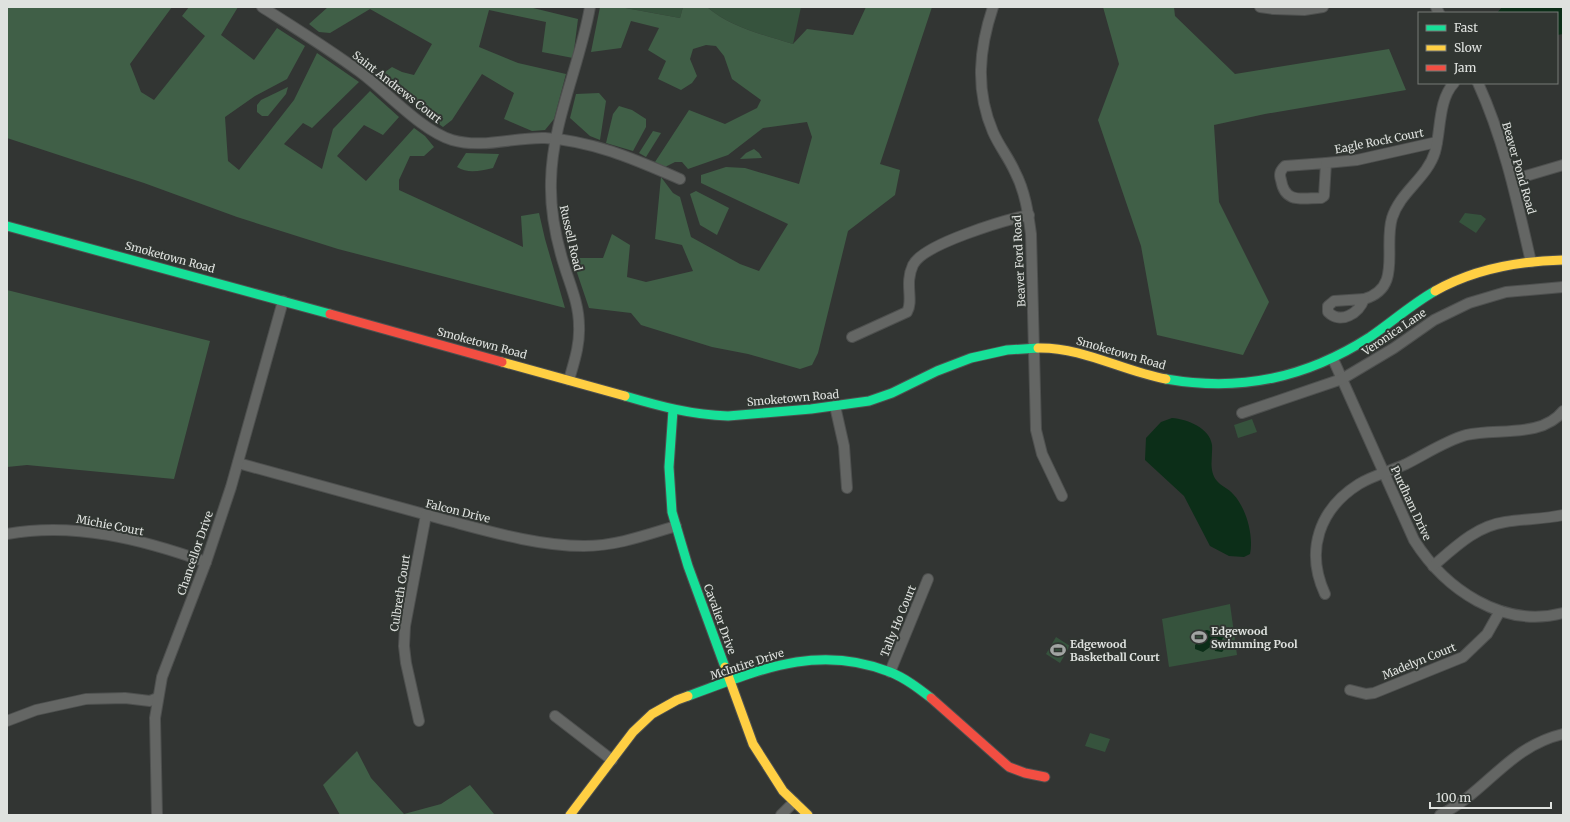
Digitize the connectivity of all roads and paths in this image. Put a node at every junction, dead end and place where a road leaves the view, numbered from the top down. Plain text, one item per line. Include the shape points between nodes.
1 (262, 7) edge
2 (590, 7) edge
3 (993, 7) edge
4 (1260, 7) edge
5 (1323, 7) edge
6 (1273, 8) edge
7 (1453, 84) edge
8 (1478, 84) edge
9 (556, 140) junction
10 (1437, 142) junction
11 (1326, 163) junction
12 (1563, 166) edge
13 (680, 179) dead end
14 (1512, 180) junction
15 (1029, 215) junction
16 (7, 226) edge
17 (1563, 260) edge
18 (1531, 262) junction
19 (1563, 287) edge
20 (1364, 299) dead end
21 (282, 301) junction
22 (852, 337) dead end
23 (1034, 348) junction
24 (1333, 359) junction
25 (1342, 379) junction
26 (569, 380) junction
27 (835, 406) junction
28 (673, 410) junction
29 (1563, 411) edge
30 (1242, 413) dead end
31 (238, 463) junction
32 (1383, 472) junction
33 (847, 488) dead end
34 (1062, 496) dead end
35 (426, 515) junction
36 (1563, 515) edge
37 (676, 526) junction
38 (7, 534) edge
39 (206, 562) junction
40 (1433, 566) junction
41 (928, 579) dead end
42 (1325, 594) dead end
43 (1500, 611) junction
44 (1563, 613) edge
45 (890, 672) junction
46 (730, 681) junction
47 (1350, 690) dead end
48 (157, 698) junction
49 (556, 716) dead end
50 (7, 721) edge
51 (419, 721) dead end
52 (1563, 734) edge
53 (612, 760) junction
54 (1045, 777) dead end
55 (794, 802) junction
56 (156, 815) edge
57 (570, 815) edge
58 (781, 815) edge
59 (808, 815) edge
60 (1440, 815) edge

1 - 9 street, Saint Andrews Court via 361,72 440,135 466,143 480,144 527,139
2 - 9 street, Russell Road via 587,28
3 - 15 street, Beaver Ford Road via 982,48 982,93 993,131 1020,184
4 - 6 street
5 - 6 street via 1304,10
7 - 10 street via 1445,100
8 - 14 street, Beaver Pond Road via 1497,130
9 - 13 street, Saint Andrews Court via 613,151
9 - 26 street, Russell Road via 550,181 553,219 580,325 578,347
10 - 11 street, Eagle Rock Court via 1357,160
10 - 20 street via 1430,164 1402,197 1392,218 1387,282 1378,294
11 - 11 street, Eagle Rock Court via 1285,166 1281,169 1280,175 1282,190 1291,197 1321,198 1324,196
12 - 14 street
14 - 18 street, Beaver Pond Road
15 - 22 street via 987,226 924,253 909,273 910,303 907,312
15 - 23 street, Beaver Ford Road
16 - 21 main road, Smoketown Road
17 - 18 main road, Smoketown Road
18 - 24 main road, Smoketown Road via 1479,273 1450,283
19 - 25 street, Veronica Lane via 1506,292 1469,303 1434,320
21 - 26 main road, Smoketown Road
21 - 31 street, Chancellor Drive
23 - 24 main road, Smoketown Road via 1083,353 1156,377 1211,383 1247,383 1278,378
23 - 27 main road, Smoketown Road via 970,358 880,398
23 - 34 street, Beaver Ford Road via 1036,430 1042,454
24 - 25 street, Purdham Drive
25 - 30 street, Veronica Lane
25 - 32 street, Purdham Drive
26 - 28 main road, Smoketown Road
27 - 28 main road, Smoketown Road via 728,416 691,414
27 - 33 street via 844,446
28 - 37 main road, Cavalier Drive via 669,467 672,512
29 - 32 street via 1553,422 1535,428 1482,432 1449,441
31 - 35 street, Falcon Drive
31 - 39 street, Chancellor Drive
32 - 40 street, Purdham Drive via 1414,540
32 - 42 street via 1345,494 1325,518 1316,557 1317,571
35 - 37 street, Falcon Drive via 518,538 584,546 624,541
35 - 51 street, Culbreth Court via 405,626 404,646
36 - 40 street via 1503,522 1490,526 1470,535
37 - 46 main road, Cavalier Drive
38 - 39 street, Michie Court via 46,529 91,531 162,548
39 - 48 street, Chancellor Drive via 168,658
40 - 43 street, Purdham Drive via 1462,592
41 - 45 street, Tally Ho Court
43 - 44 street, Purdham Drive via 1533,616
43 - 47 street, Madelyn Court via 1487,634 1463,657 1374,693
45 - 46 main road, McIntire Drive via 857,662 824,659 785,663
45 - 54 main road, McIntire Drive via 925,692 1009,767 1025,774
46 - 53 main road, McIntire Drive via 677,700 652,714 633,732
46 - 55 main road, Cavalier Drive via 753,744 772,776
48 - 50 street via 150,701 86,698 43,708
48 - 56 street, Chancellor Drive via 154,738
49 - 53 street
52 - 60 street via 1544,740 1517,754 1466,799
53 - 57 main road, McIntire Drive
55 - 58 street
55 - 59 main road, Cavalier Drive

